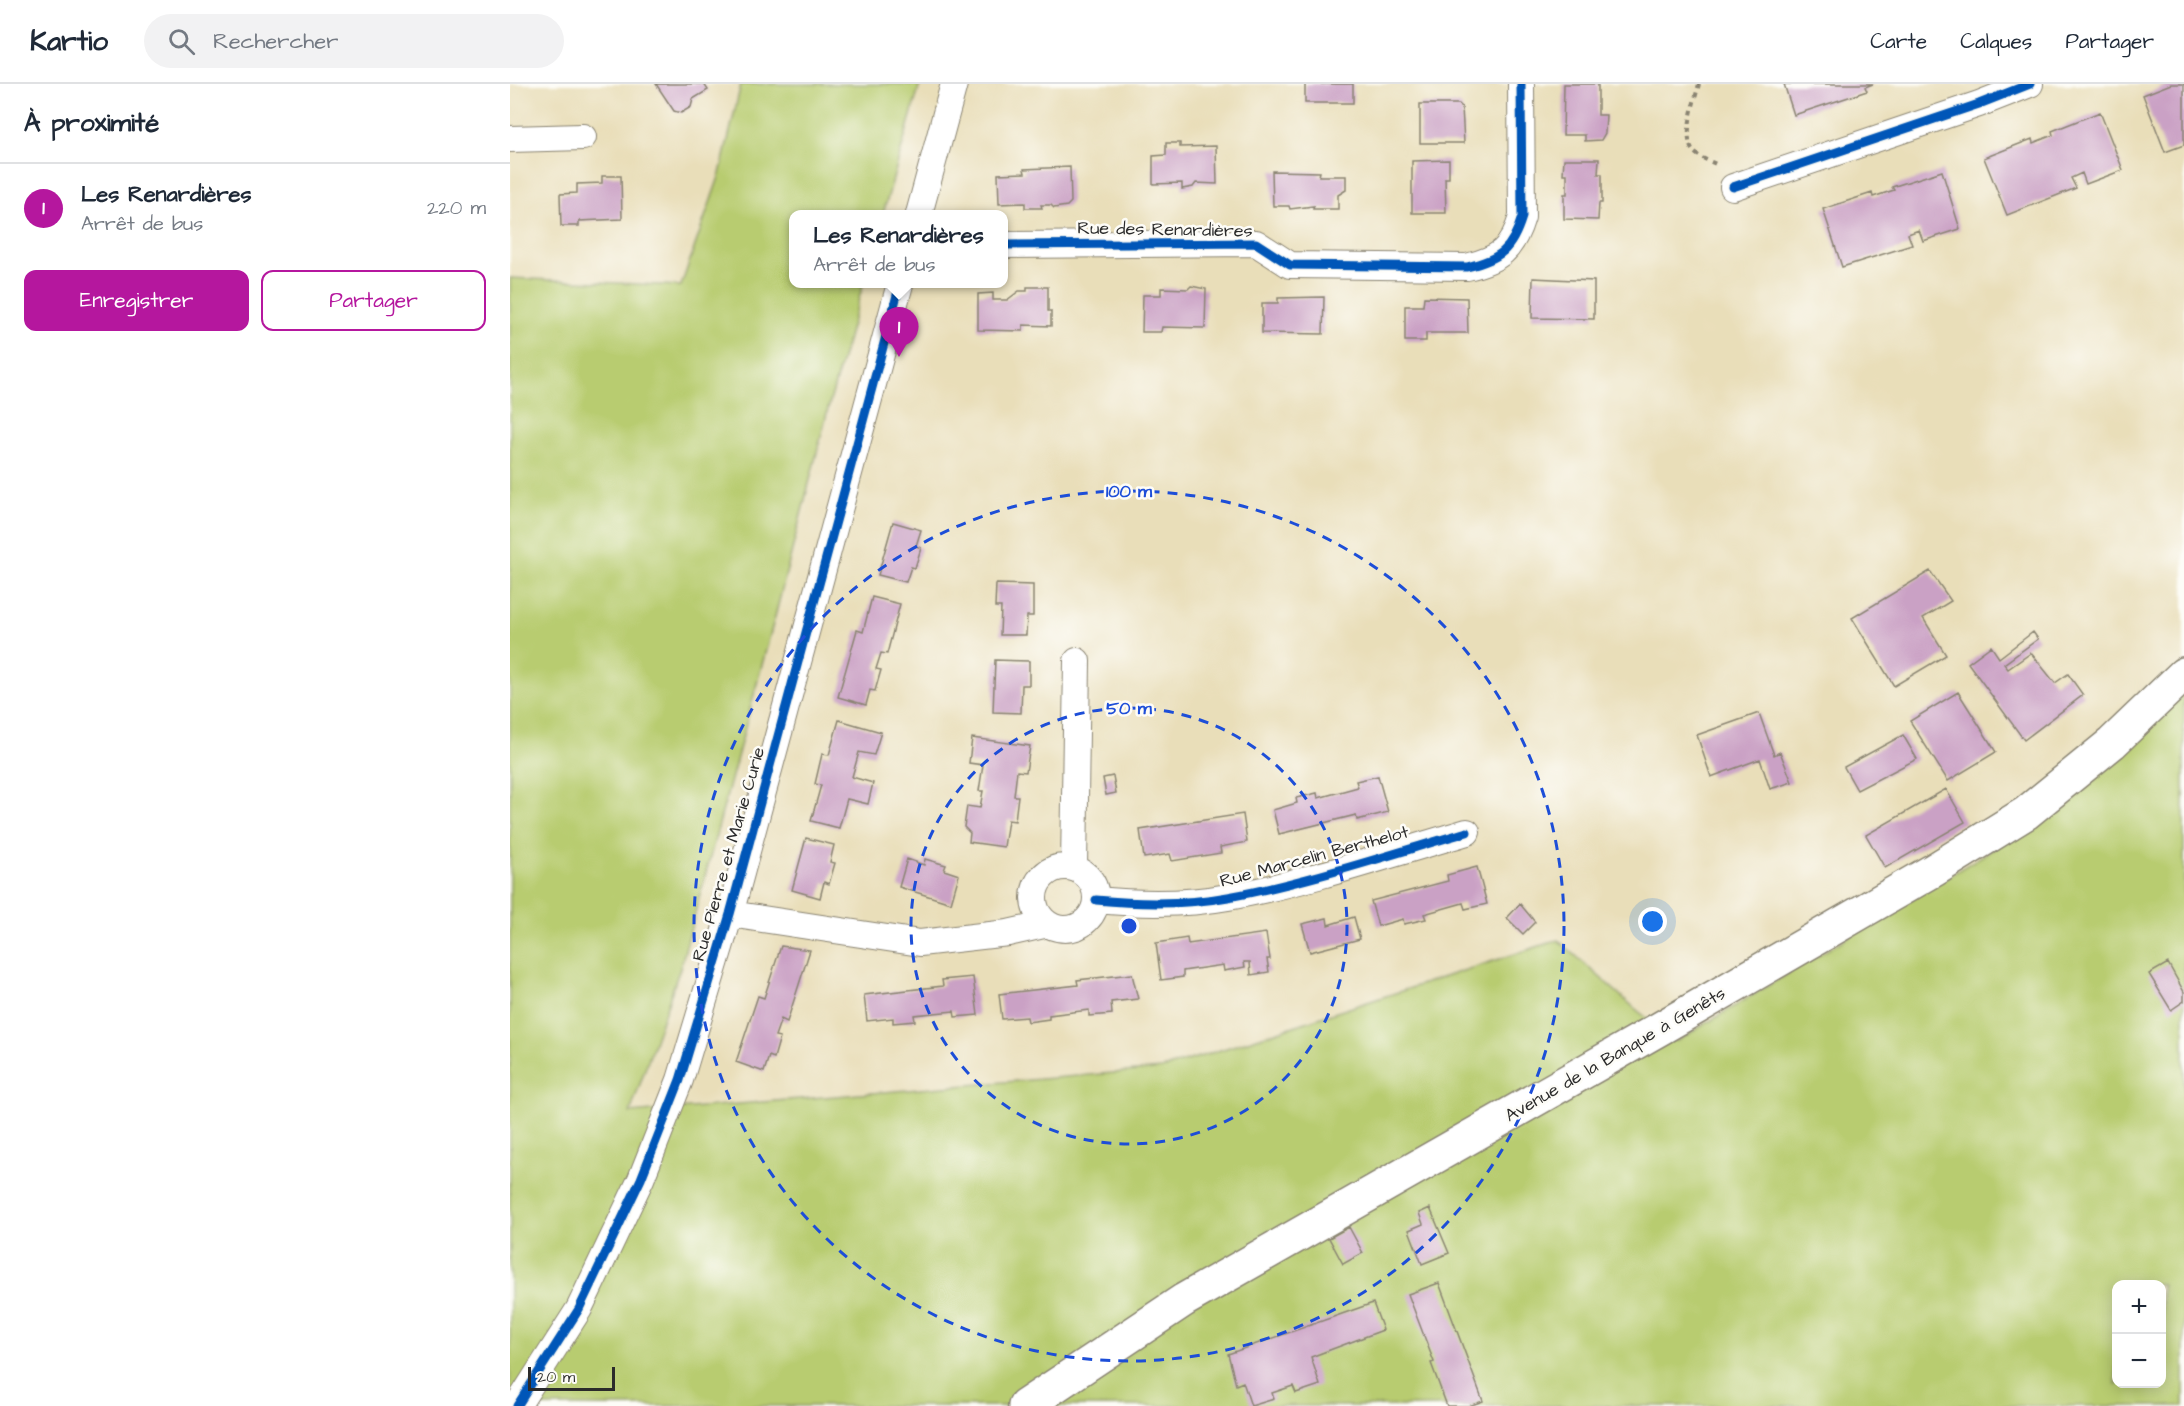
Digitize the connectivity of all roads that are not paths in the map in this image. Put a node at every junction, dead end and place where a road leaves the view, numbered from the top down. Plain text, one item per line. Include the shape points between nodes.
1 (954, 84) edge
2 (2030, 84) edge
3 (1516, 86) edge
4 (583, 137) dead end
5 (510, 139) edge
6 (1733, 187) road end
7 (920, 210) edge
8 (1008, 245) edge
9 (899, 288) edge
10 (1077, 661) dead end
11 (2184, 674) edge
12 (1467, 832) dead end
13 (1074, 868) junction
14 (1096, 900) junction
15 (730, 914) junction
16 (1048, 924) junction
17 (517, 1406) edge
18 (1025, 1406) edge

1 - 7 street
2 - 6 street
3 - 8 street, Rue des Renardières via 1522,217 1516,237 1488,262 1467,267 1290,266 1256,243
4 - 5 street
9 - 15 street, Rue Pierre et Marie Curie
10 - 13 street
11 - 18 main road, Avenue de la Banque à Genêts via 2112,743 2026,813 1934,870 1194,1294
12 - 14 street, Rue Marcelin Berthelot via 1227,897 1174,902
13 - 14 street via 1090,879
13 - 16 street via 1046,873 1035,888 1035,908
14 - 16 street via 1087,919 1078,925 1057,928
15 - 16 street via 920,943 1008,933
15 - 17 street, Rue Pierre et Marie Curie via 680,1080 641,1179 579,1309

